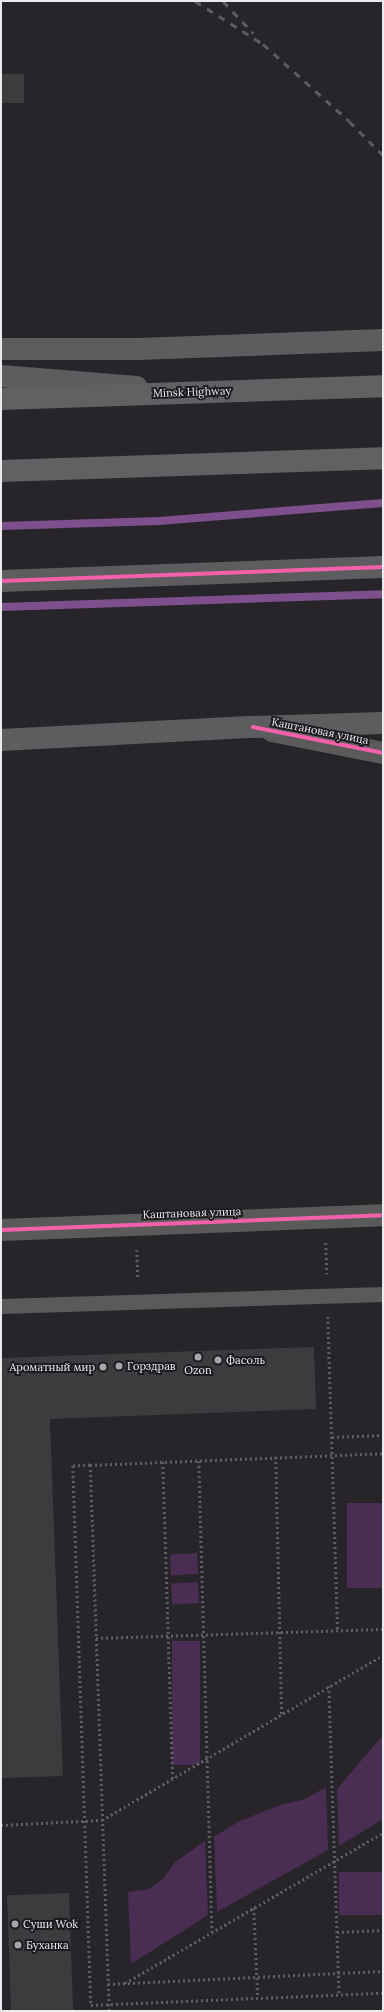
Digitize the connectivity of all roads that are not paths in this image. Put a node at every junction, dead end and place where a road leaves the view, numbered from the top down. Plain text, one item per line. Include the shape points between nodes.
1 (383, 340) edge
2 (1, 349) edge
3 (1, 376) edge
4 (383, 386) edge
5 (202, 392) junction
6 (1, 399) edge
7 (383, 458) edge
8 (1, 471) edge
9 (383, 567) edge
10 (1, 581) edge
11 (383, 712) edge
12 (383, 723) edge
13 (253, 727) junction
14 (1, 740) edge
15 (383, 753) edge
16 (383, 1215) edge
17 (1, 1230) edge
18 (383, 1294) edge
19 (1, 1306) edge

1 - 2 main road via 138,349
3 - 5 main road
4 - 5 highway, Minsk Highway
5 - 6 highway, Minsk Highway
7 - 8 highway
9 - 10 main road
11 - 13 main road
12 - 13 main road
13 - 14 main road
13 - 15 street, Каштановая улица
16 - 17 street, Каштановая улица
18 - 19 lane

